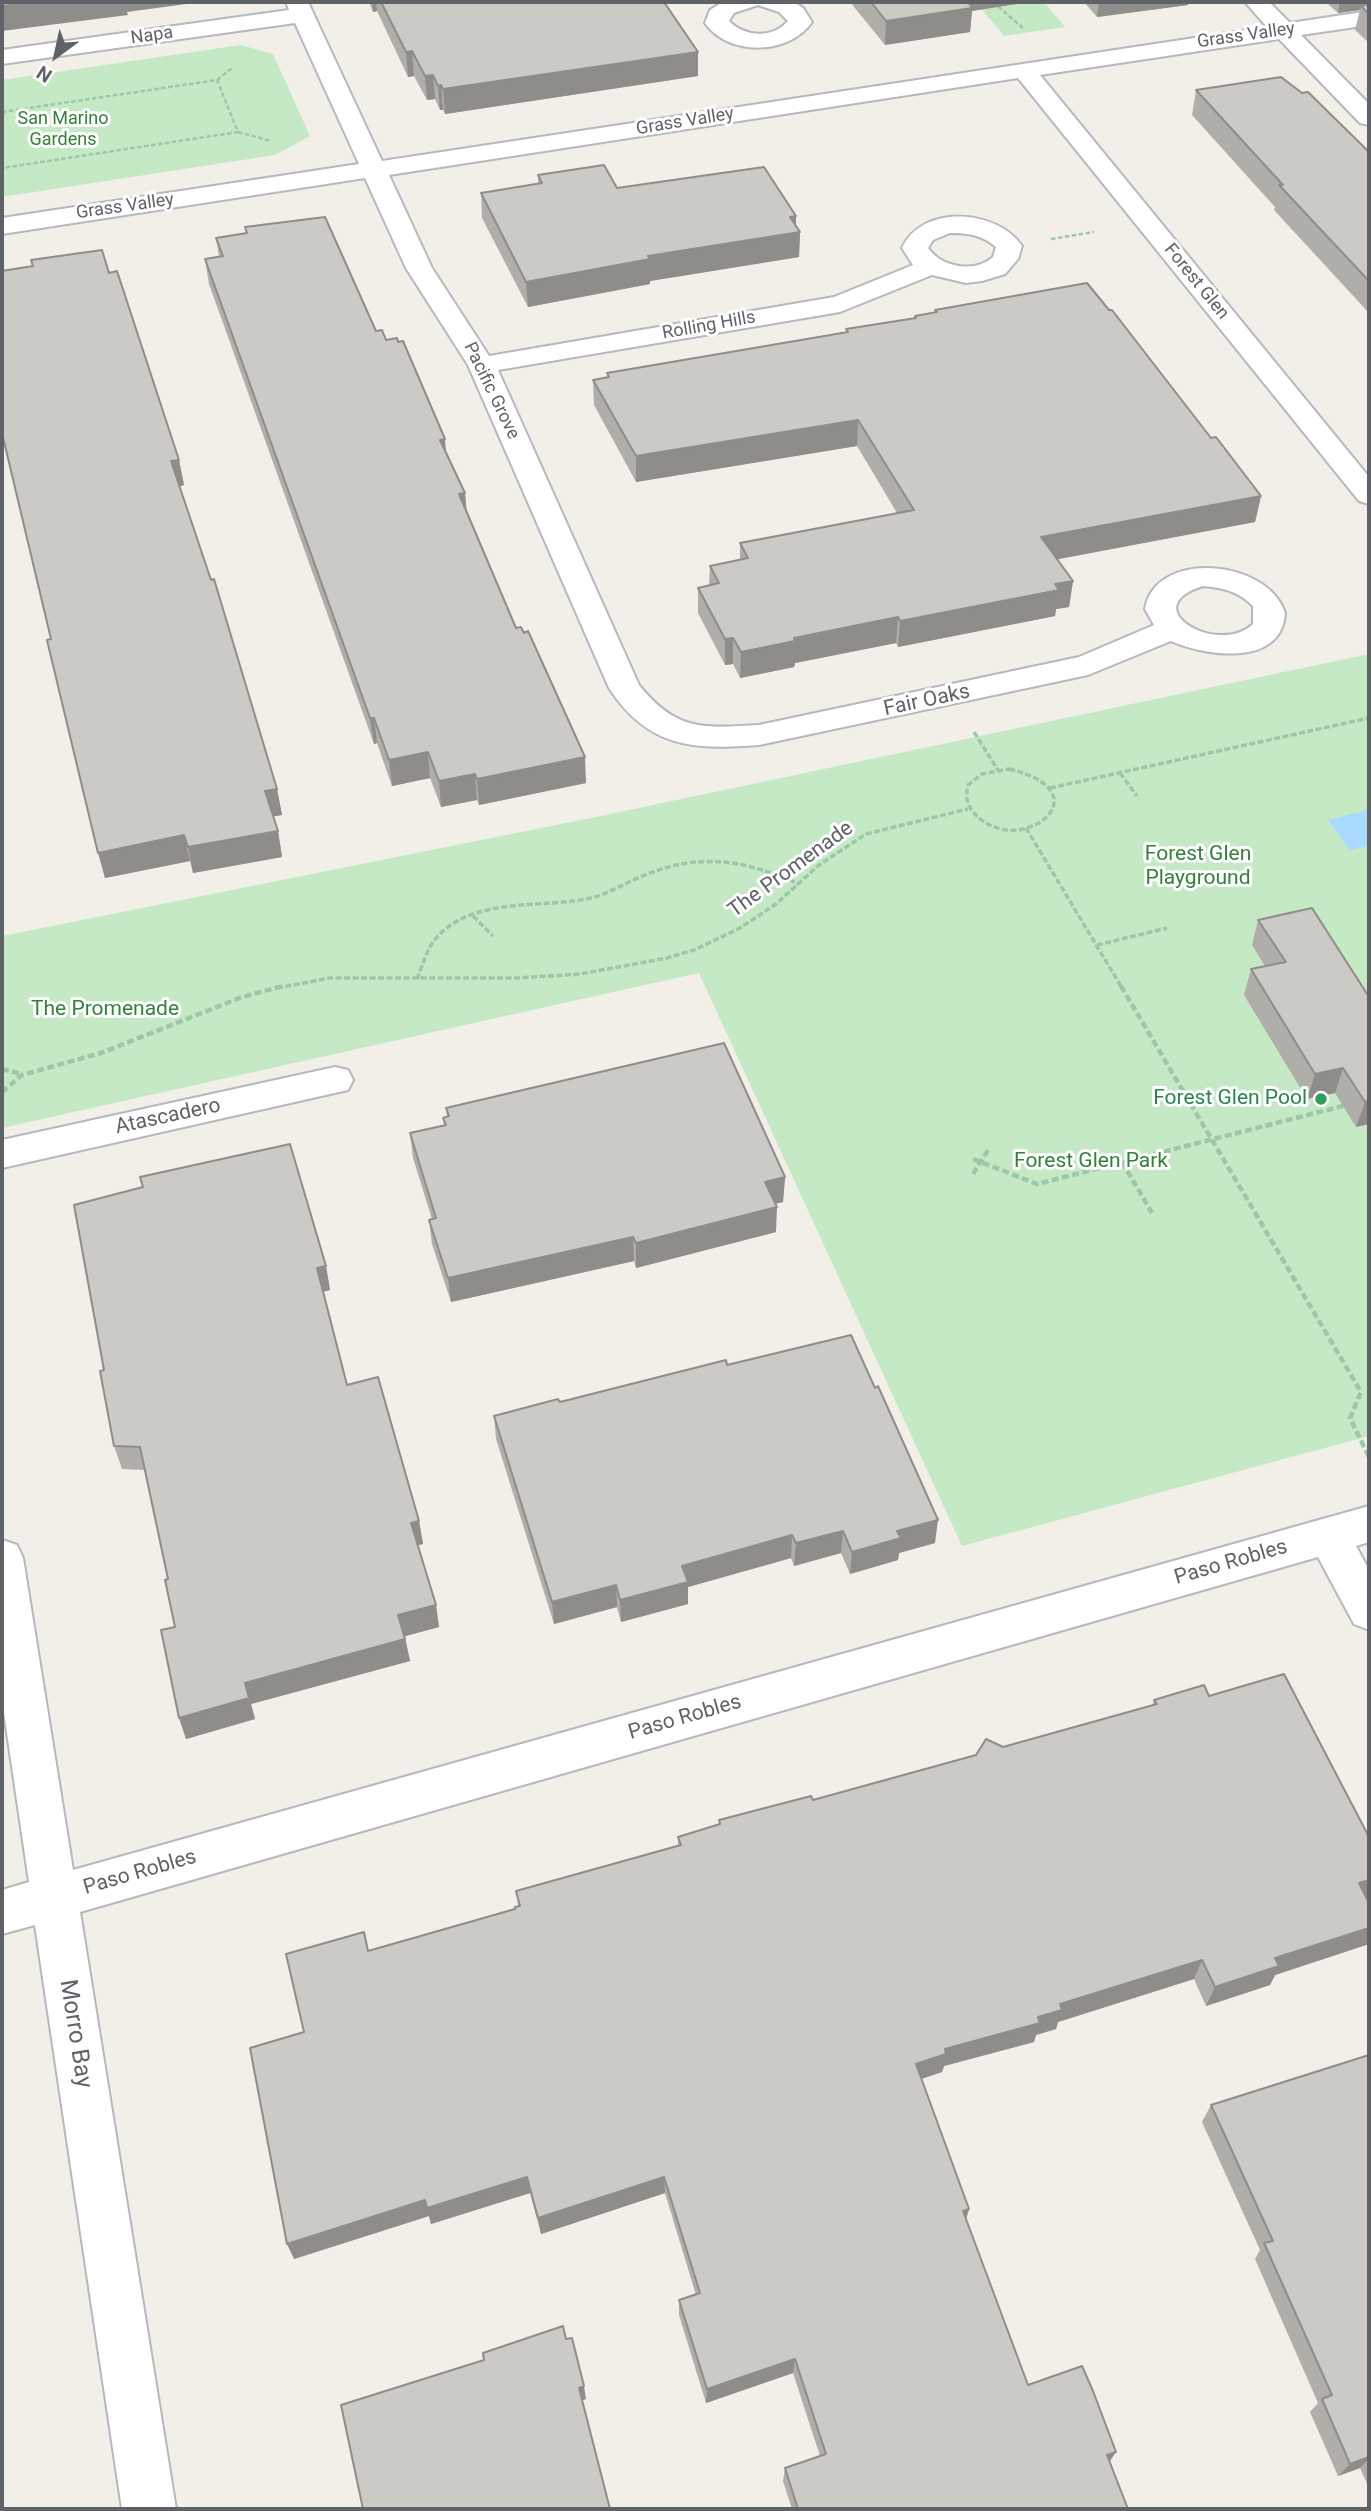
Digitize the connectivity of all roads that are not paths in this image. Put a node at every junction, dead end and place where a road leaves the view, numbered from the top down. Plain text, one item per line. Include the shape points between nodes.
1 (748, 2) edge
2 (767, 2) edge
3 (1256, 2) edge
4 (300, 8) edge
5 (1369, 18) edge
6 (1284, 31) junction
7 (2, 57) edge
8 (1023, 69) junction
9 (1369, 118) edge
10 (374, 170) junction
11 (2, 226) edge
12 (930, 267) dead end
13 (482, 365) junction
14 (1369, 495) edge
15 (1172, 629) dead end
16 (675, 732) joint
17 (335, 1080) dead end
18 (2, 1154) edge
19 (1349, 1530) edge
20 (2, 1558) edge
21 (1369, 1611) edge
22 (54, 1897) junction
23 (2, 1912) edge
24 (149, 2509) edge

1 - 2 street via 718,15 723,31 751,40 777,38 796,30 797,14
3 - 6 street
4 - 7 street, Napa
4 - 10 street, Pacific Grove
5 - 6 street, Grass Valley
6 - 8 street, Grass Valley
6 - 9 street
8 - 10 street, Grass Valley
8 - 14 street, Forest Glen
10 - 11 street, Grass Valley
10 - 13 street, Pacific Grove via 419,268
12 - 13 street, Rolling Hills via 840,304
13 - 16 street, Pacific Grove via 625,688 645,713
15 - 16 street, Fair Oaks via 1088,664 951,696 759,735 715,738
17 - 18 street, Atascadero
19 - 21 street
19 - 22 street, Paso Robles
20 - 22 street, Morro Bay
22 - 23 street, Paso Robles
22 - 24 street, Morro Bay

